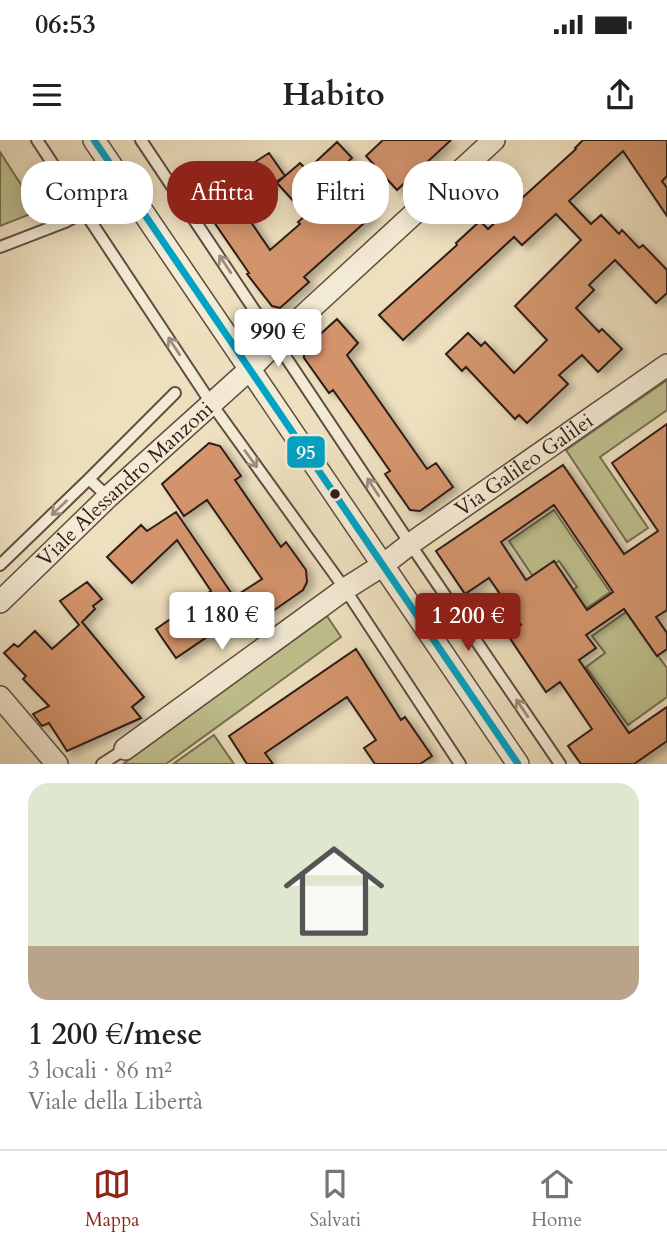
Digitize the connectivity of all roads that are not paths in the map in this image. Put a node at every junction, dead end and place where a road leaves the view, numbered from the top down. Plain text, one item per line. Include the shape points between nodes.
1 (37, 140) edge
2 (94, 140) edge
3 (141, 140) edge
4 (494, 140) edge
5 (51, 161) edge
6 (60, 224) edge
7 (93, 224) edge
8 (0, 247) edge
9 (277, 341) junction
10 (667, 365) edge
11 (250, 369) junction
12 (175, 393) dead end
13 (211, 403) junction
14 (89, 479) junction
15 (108, 497) junction
16 (410, 544) junction
17 (0, 565) edge
18 (383, 565) junction
19 (345, 589) junction
20 (0, 602) edge
21 (0, 697) edge
22 (125, 749) joint
23 (57, 764) edge
24 (102, 764) edge
25 (460, 764) edge
26 (518, 764) edge
27 (560, 764) edge

1 - 5 lane
2 - 11 street
9 -> 3 lane
4 - 9 street, Viale Alessandro Manzoni
6 - 8 lane
13 -> 7 lane
9 - 11 street, Viale Alessandro Manzoni
16 -> 9 lane
10 - 16 street, Via Galileo Galilei
11 - 13 street, Viale Alessandro Manzoni
11 - 18 street
12 - 14 lane
13 - 15 street, Viale Alessandro Manzoni
13 -> 19 lane
14 - 15 lane
14 -> 17 lane
15 - 20 street, Viale Alessandro Manzoni
16 - 18 street, Via Galileo Galilei
27 -> 16 lane
18 - 19 street, Via Galileo Galilei
18 - 26 street
19 - 22 street, Via Galileo Galilei
19 - 25 lane
21 - 23 street
22 - 24 lane

